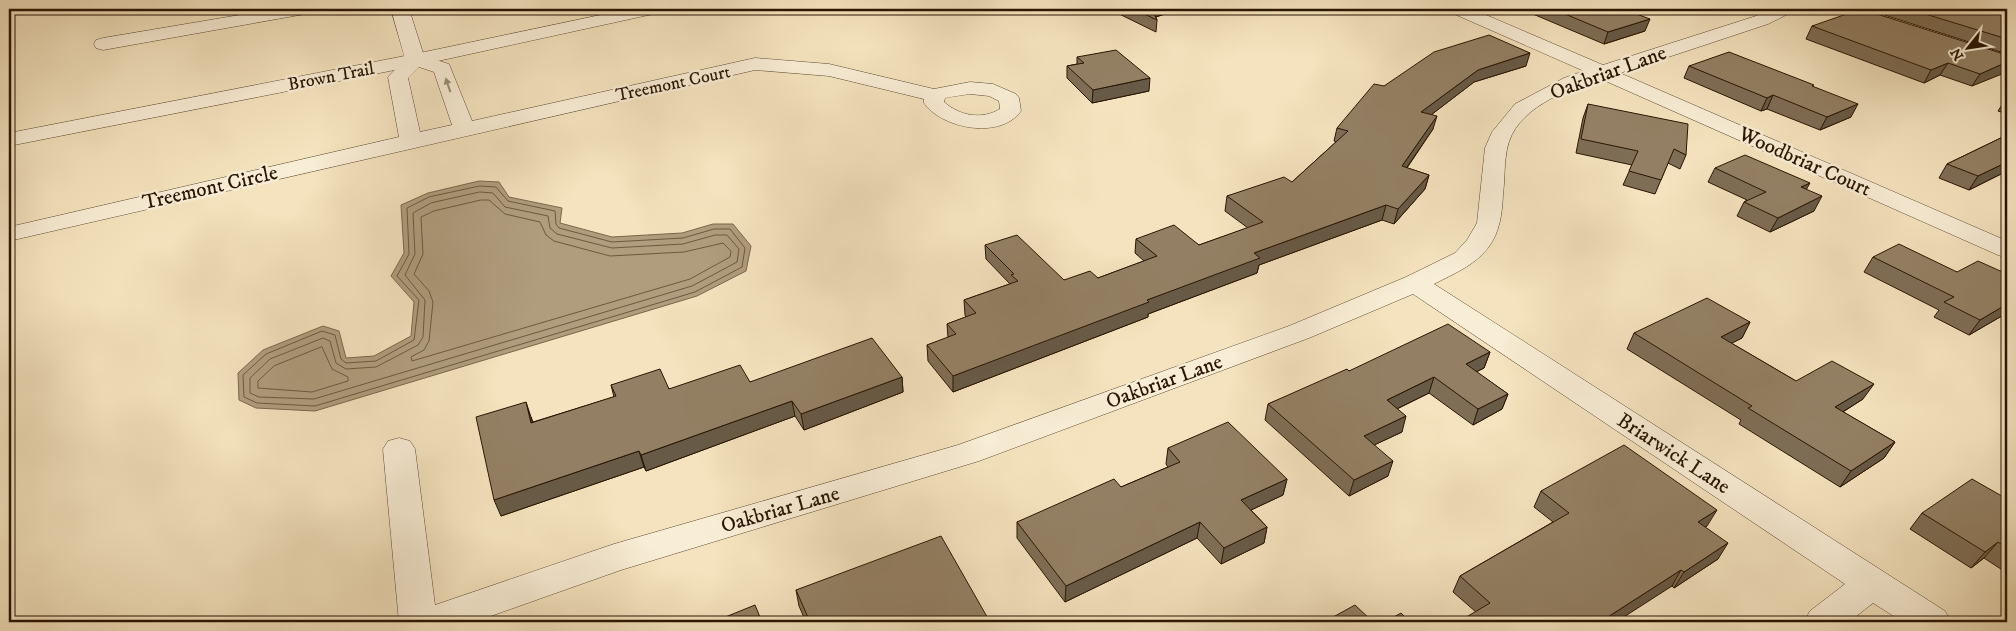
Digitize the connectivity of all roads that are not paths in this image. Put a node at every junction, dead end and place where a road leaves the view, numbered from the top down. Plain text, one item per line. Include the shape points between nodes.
1 (305, 9) edge
2 (400, 9) edge
3 (653, 9) edge
4 (1458, 9) edge
5 (1784, 9) edge
6 (1843, 9) edge
7 (1907, 30) edge
8 (104, 44) dead end
9 (414, 60) junction
10 (1603, 71) junction
11 (935, 95) dead end
12 (464, 129) junction
13 (9, 140) edge
14 (411, 141) junction
15 (9, 234) edge
16 (2007, 250) edge
17 (1415, 284) junction
18 (399, 449) dead end
19 (1872, 583) junction
20 (418, 622) edge
21 (432, 622) edge
22 (1822, 622) edge
23 (1932, 622) edge

1 - 8 street
2 - 9 street
3 - 9 street, Brown Trail
4 - 10 street, Woodbriar Court
5 - 10 street, Oakbriar Lane via 1762,20
6 - 7 street
12 -> 9 street via 442,68
9 - 13 street, Brown Trail
9 - 14 street via 398,77
10 - 16 street, Woodbriar Court
10 - 17 street, Oakbriar Lane via 1571,82 1522,108 1503,132 1496,148 1489,223 1478,244 1464,258
11 - 12 street, Treemont Court via 829,70 755,64
12 - 14 street, Treemont Court
14 - 15 street, Treemont Circle
17 - 19 street, Briarwick Lane
17 - 21 street, Oakbriar Lane via 1300,332 968,453 614,558
18 - 20 street
19 - 22 street
19 - 23 street, Briarwick Lane

